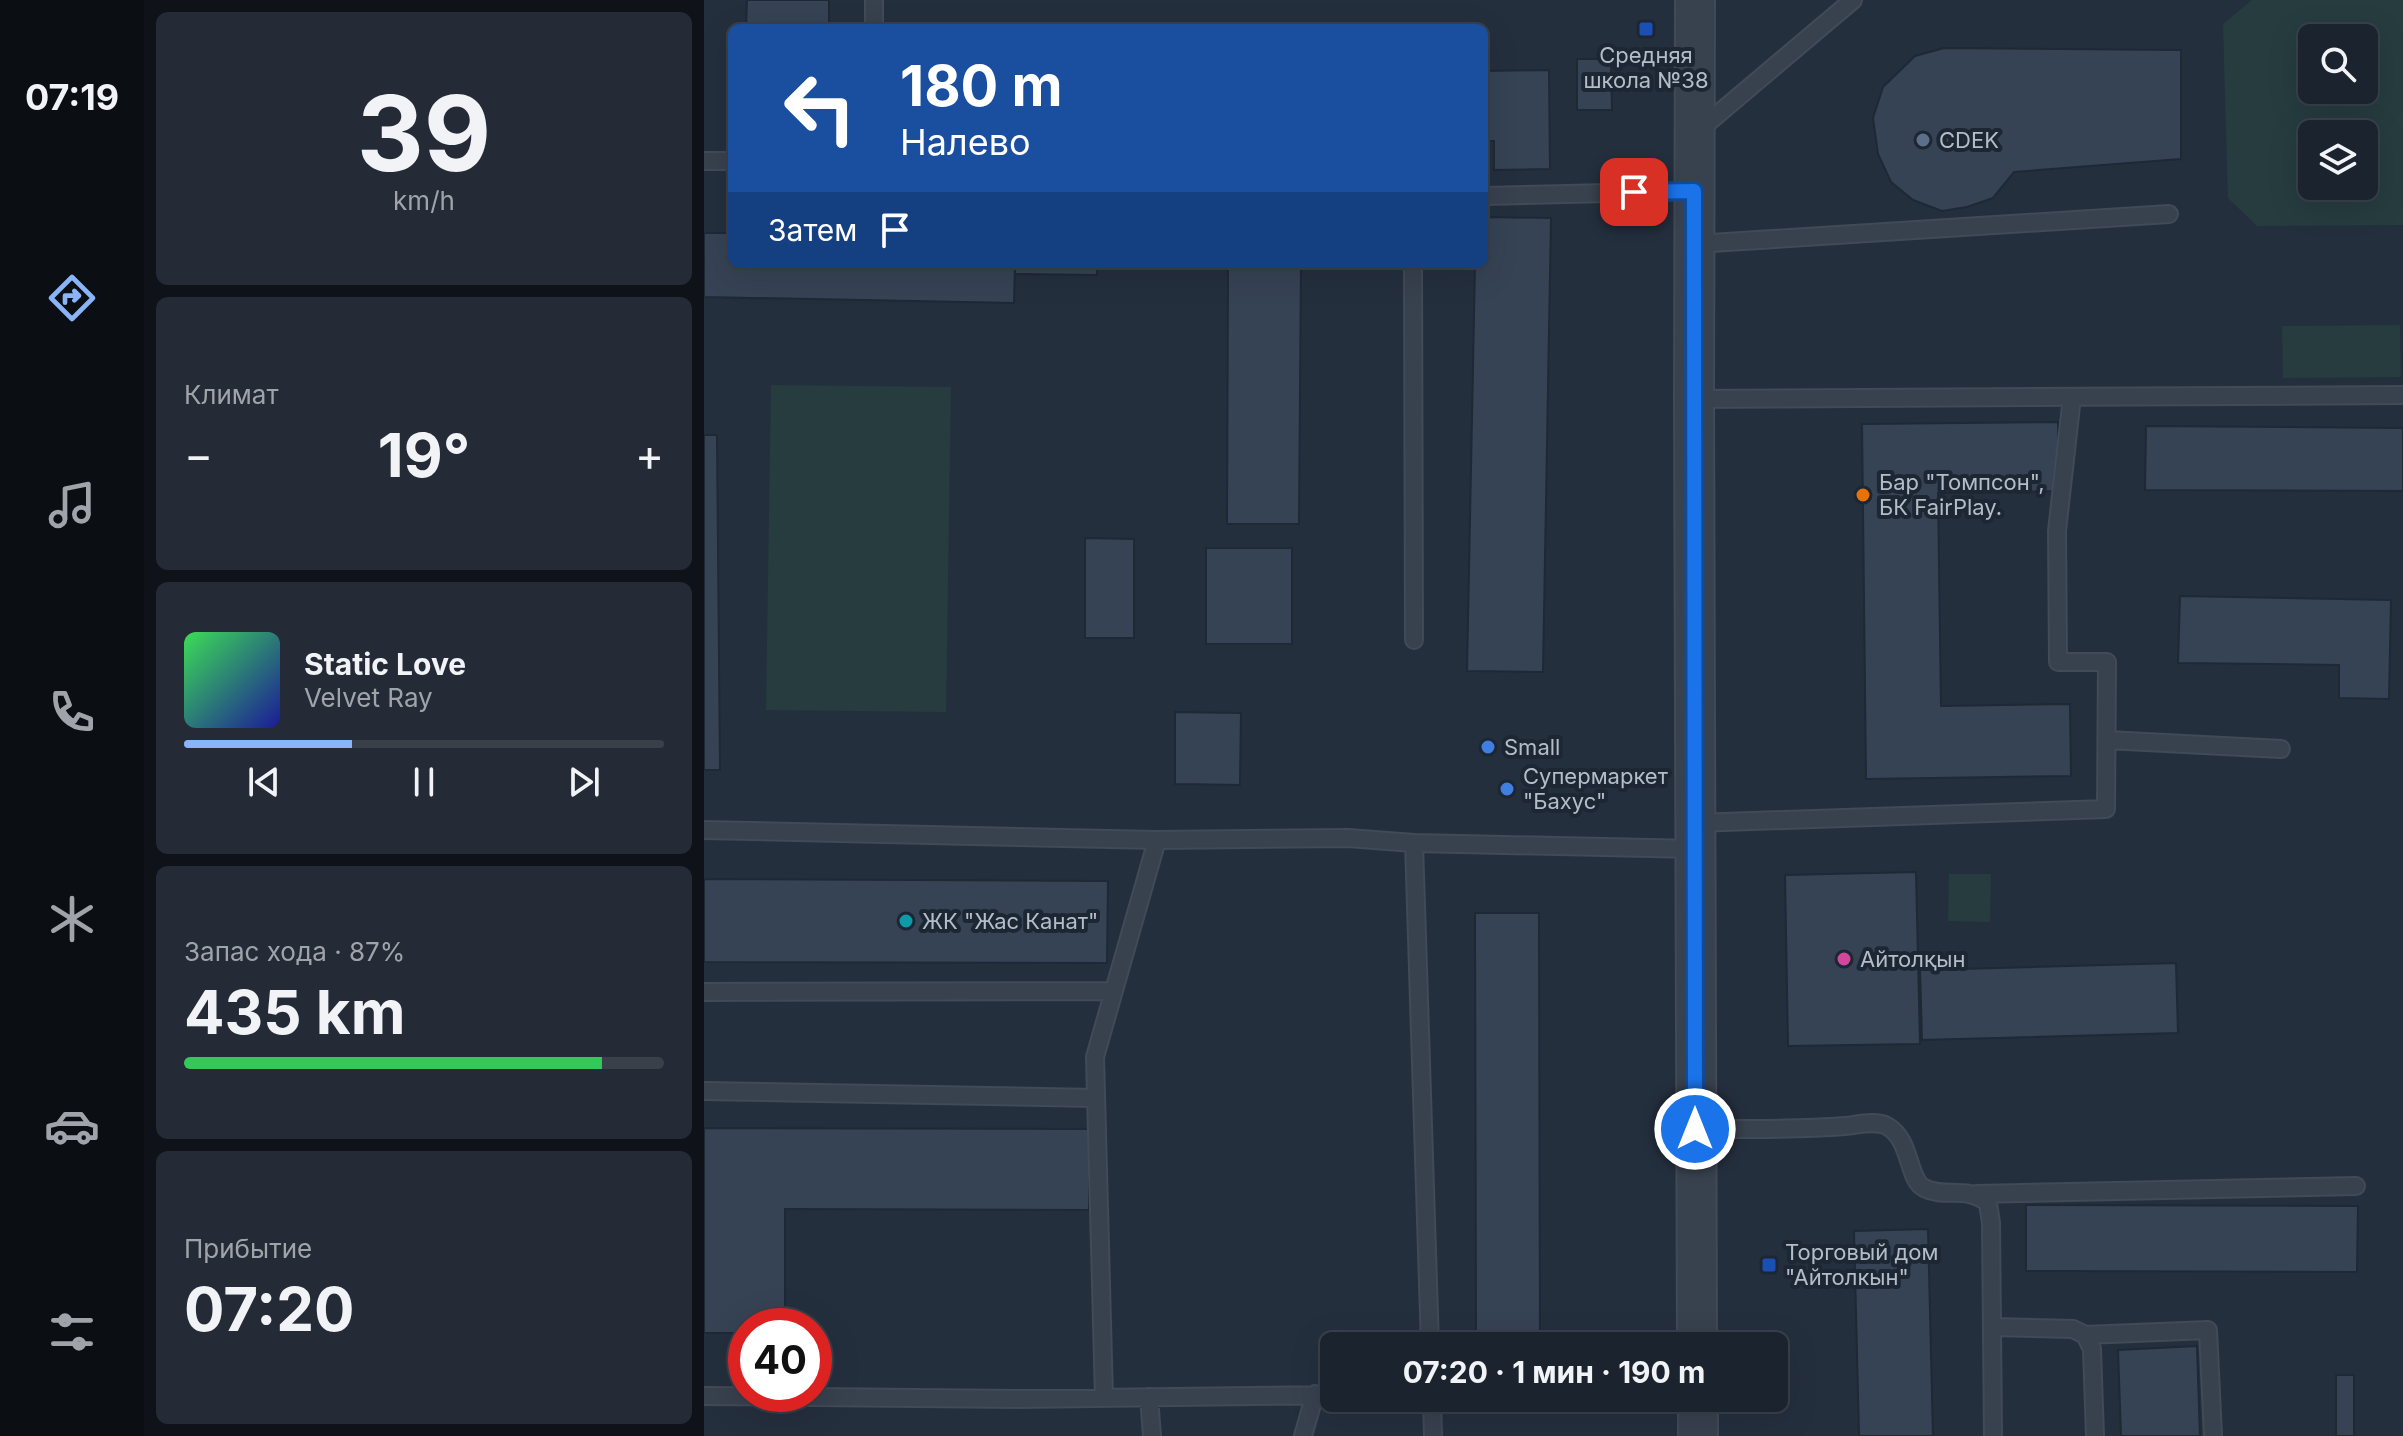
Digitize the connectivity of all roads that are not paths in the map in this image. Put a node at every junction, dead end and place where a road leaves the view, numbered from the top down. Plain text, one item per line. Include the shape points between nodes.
1 (874, 0) edge
2 (1695, 0) edge
3 (1853, 0) edge
4 (874, 24) edge
5 (1693, 135) junction
6 (704, 161) edge
7 (728, 161) edge
8 (1694, 191) junction
9 (1488, 196) edge
10 (2169, 214) dead end
11 (1695, 244) junction
12 (1413, 268) edge
13 (2403, 395) edge
14 (2072, 397) junction
15 (1694, 399) junction
16 (1414, 640) dead end
17 (2107, 740) junction
18 (2281, 749) dead end
19 (704, 830) edge
20 (1695, 836) junction
21 (1157, 840) junction
22 (1414, 843) junction
23 (1114, 991) junction
24 (704, 992) edge
25 (704, 1091) edge
26 (1096, 1098) junction
27 (1695, 1129) junction
28 (2356, 1186) dead end
29 (1976, 1194) junction
30 (1992, 1327) junction
31 (1430, 1332) edge
32 (1697, 1332) edge
33 (2085, 1335) junction
34 (1315, 1394) junction
35 (1320, 1394) edge
36 (704, 1396) edge
37 (1149, 1397) junction
38 (1104, 1398) junction
39 (1432, 1412) edge
40 (1698, 1412) edge
41 (1152, 1436) edge
42 (1303, 1436) edge
43 (1433, 1436) edge
44 (1698, 1436) edge
45 (1993, 1436) edge
46 (2095, 1436) edge
47 (2213, 1436) edge

1 - 4 lane
2 - 5 street
3 - 5 lane
5 - 8 street
6 - 7 lane
8 - 9 lane
8 - 11 street
10 - 11 lane
11 - 15 street
12 - 16 lane
13 - 14 lane
14 - 15 lane
14 - 17 lane via 2057,531 2058,662 2107,662
15 - 20 street
17 - 18 lane
17 - 20 lane via 2106,809
19 - 21 lane
20 - 22 lane
20 - 27 street
21 - 22 lane via 1348,838
21 - 23 lane
22 - 31 lane
23 - 24 lane
23 - 26 lane via 1095,1057
25 - 26 lane
26 - 38 lane
27 - 29 lane via 1884,1124 1896,1133 1921,1187
27 - 32 street
28 - 29 lane
29 - 30 lane via 1988,1203 1991,1223
30 - 33 lane via 2073,1329
30 - 45 lane
33 - 46 lane via 2092,1349
33 - 47 lane via 2208,1330
34 - 35 lane
34 - 37 lane
34 - 42 lane
36 - 38 lane
37 - 38 lane
37 - 41 lane
39 - 43 lane
40 - 44 street

